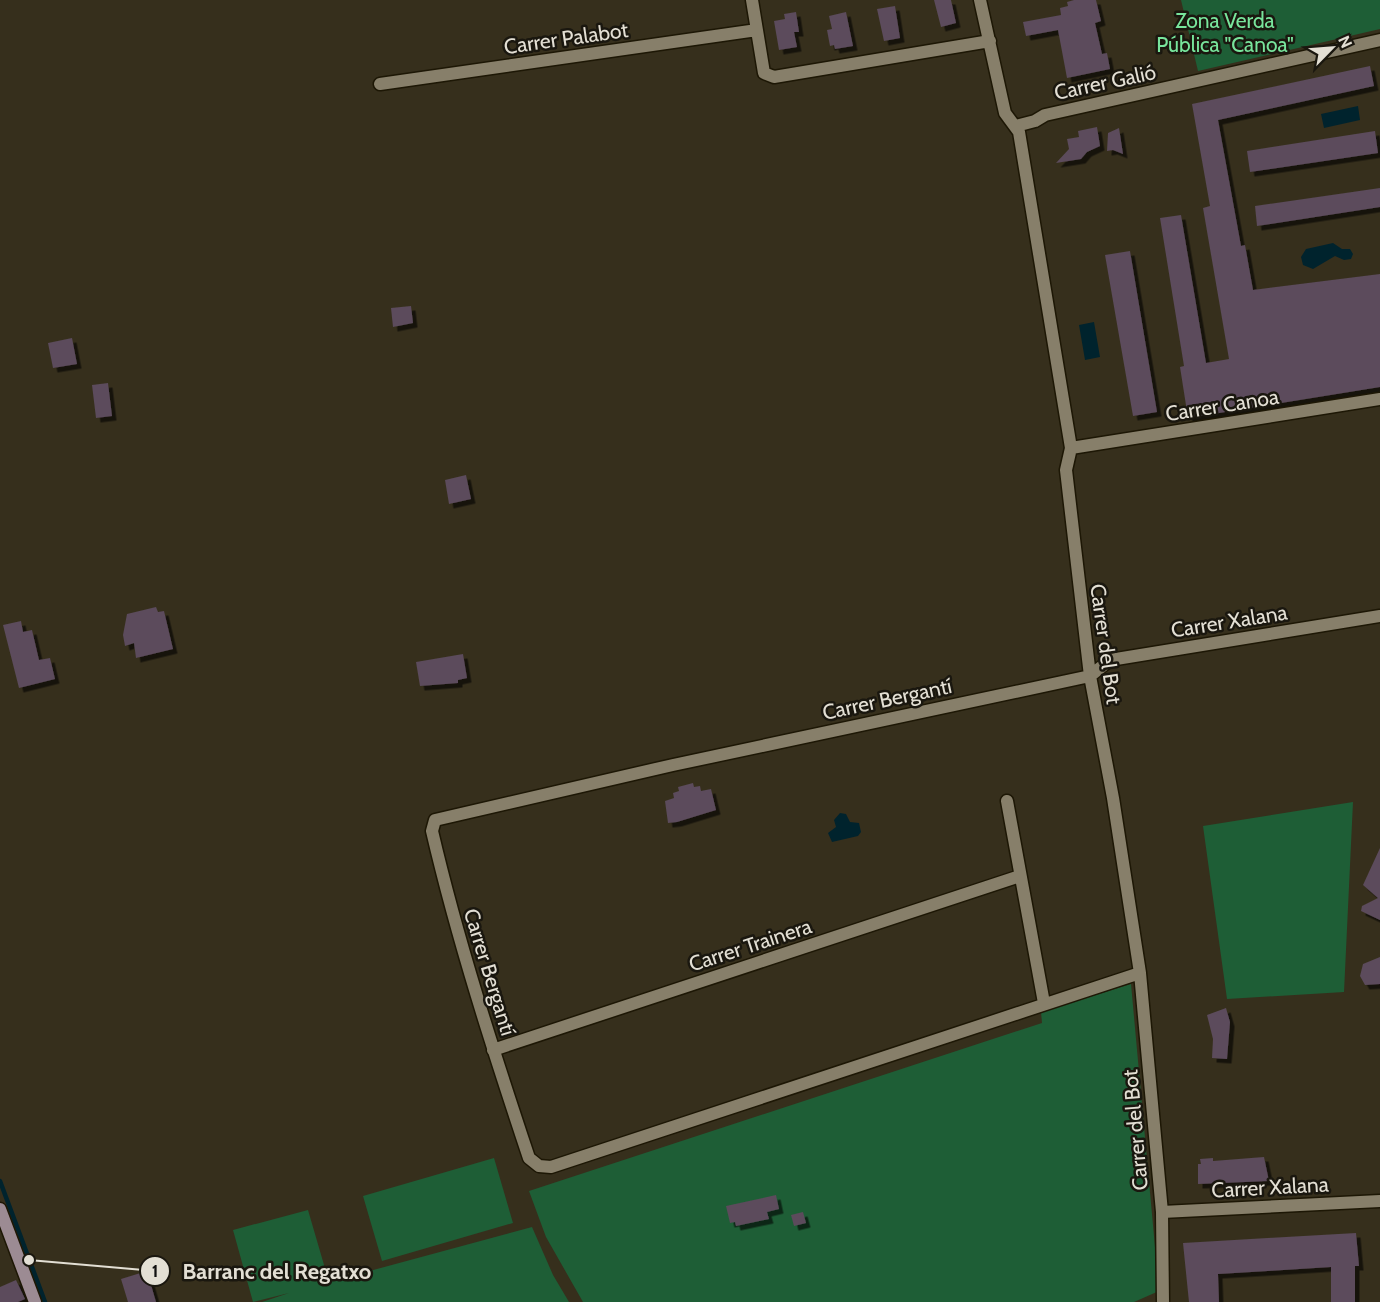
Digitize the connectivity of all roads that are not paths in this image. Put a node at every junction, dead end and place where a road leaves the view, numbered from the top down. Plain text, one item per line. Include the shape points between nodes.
1 (752, 0) edge
2 (980, 0) edge
3 (757, 30) junction
4 (1380, 40) edge
5 (990, 41) junction
6 (380, 84) dead end
7 (1016, 126) junction
8 (1380, 399) edge
9 (1071, 448) junction
10 (1380, 616) edge
11 (1090, 676) junction
12 (1007, 801) dead end
13 (1020, 876) junction
14 (1140, 973) junction
15 (1044, 1003) junction
16 (493, 1050) junction
17 (1380, 1201) edge
18 (0, 1209) edge
19 (1162, 1212) junction
20 (35, 1302) edge
21 (1163, 1302) edge

1 - 3 street
2 - 5 street, Carrer del Bot
3 - 5 street via 764,73 774,77
3 - 6 street, Carrer Palabot
4 - 7 street, Carrer Galió via 1045,115
5 - 7 street, Carrer del Bot via 1005,113
7 - 9 street, Carrer del Bot
8 - 9 street, Carrer Canoa
9 - 11 street, Carrer del Bot via 1066,470
10 - 11 street, Carrer Xalana via 1110,660
11 - 14 street, Carrer del Bot
11 - 16 street, Carrer Bergantí via 684,762 435,820 432,831 452,919
12 - 13 street
13 - 15 street
13 - 16 street, Carrer Trainera
14 - 15 street, Carrer Bergantí
14 - 19 street, Carrer del Bot
15 - 16 street, Carrer Bergantí via 551,1167 539,1166 529,1158
17 - 19 street, Carrer Xalana
18 - 20 main road
19 - 21 street, Carrer del Bot

